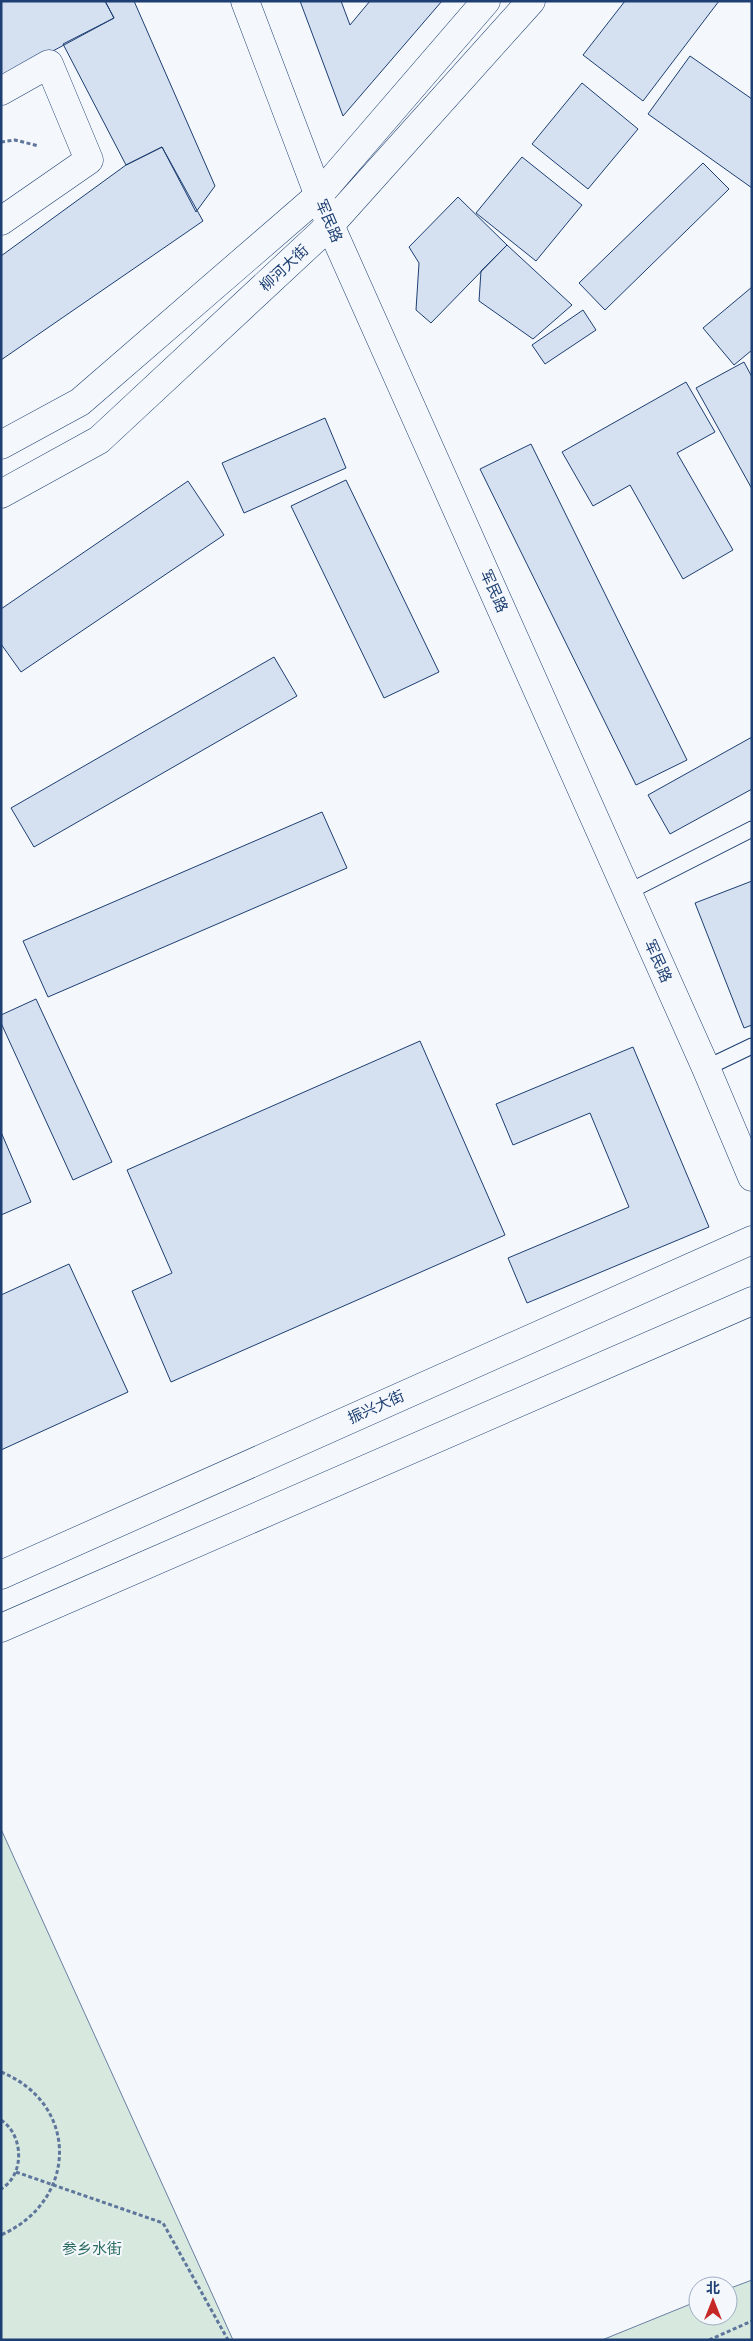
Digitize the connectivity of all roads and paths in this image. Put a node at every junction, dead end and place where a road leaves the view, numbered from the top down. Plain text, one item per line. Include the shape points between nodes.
1 (245, 1) edge
2 (486, 1) edge
3 (531, 1) edge
4 (1, 91) edge
5 (1, 142) edge
6 (38, 146) dead end
7 (318, 196) junction
8 (1, 221) edge
9 (330, 225) junction
10 (1, 445) edge
11 (1, 494) edge
12 (752, 829) edge
13 (628, 892) junction
14 (752, 1046) edge
15 (706, 1068) junction
16 (752, 1177) edge
17 (752, 1240) edge
18 (752, 1301) edge
19 (1, 1574) edge
20 (1, 1628) edge
21 (1, 2072) edge
22 (1, 2120) edge
23 (16, 2172) junction
24 (54, 2185) junction
25 (1, 2189) edge
26 (1, 2234) edge
27 (752, 2321) edge
28 (228, 2340) edge
29 (709, 2340) edge

1 - 7 street, 军民路
2 - 7 street, 柳河大街
3 - 9 street, 柳河大街
4 - 8 street via 49,64 89,160
5 - 6 path via 15,140
7 - 9 street, 军民路
7 - 10 street, 柳河大街 via 80,402
9 - 11 street, 柳河大街 via 99,440
9 - 13 street, 军民路
12 - 13 lane
13 - 15 street, 军民路
14 - 15 lane
15 - 16 street, 军民路
17 - 19 street, 振兴大街
18 - 20 street
21 - 24 path via 29,2087 49,2111 59,2140
22 - 23 path via 16,2138 20,2155
23 - 24 path
23 - 25 path
24 - 26 path via 31,2217
24 - 28 path via 163,2223
27 - 29 path

